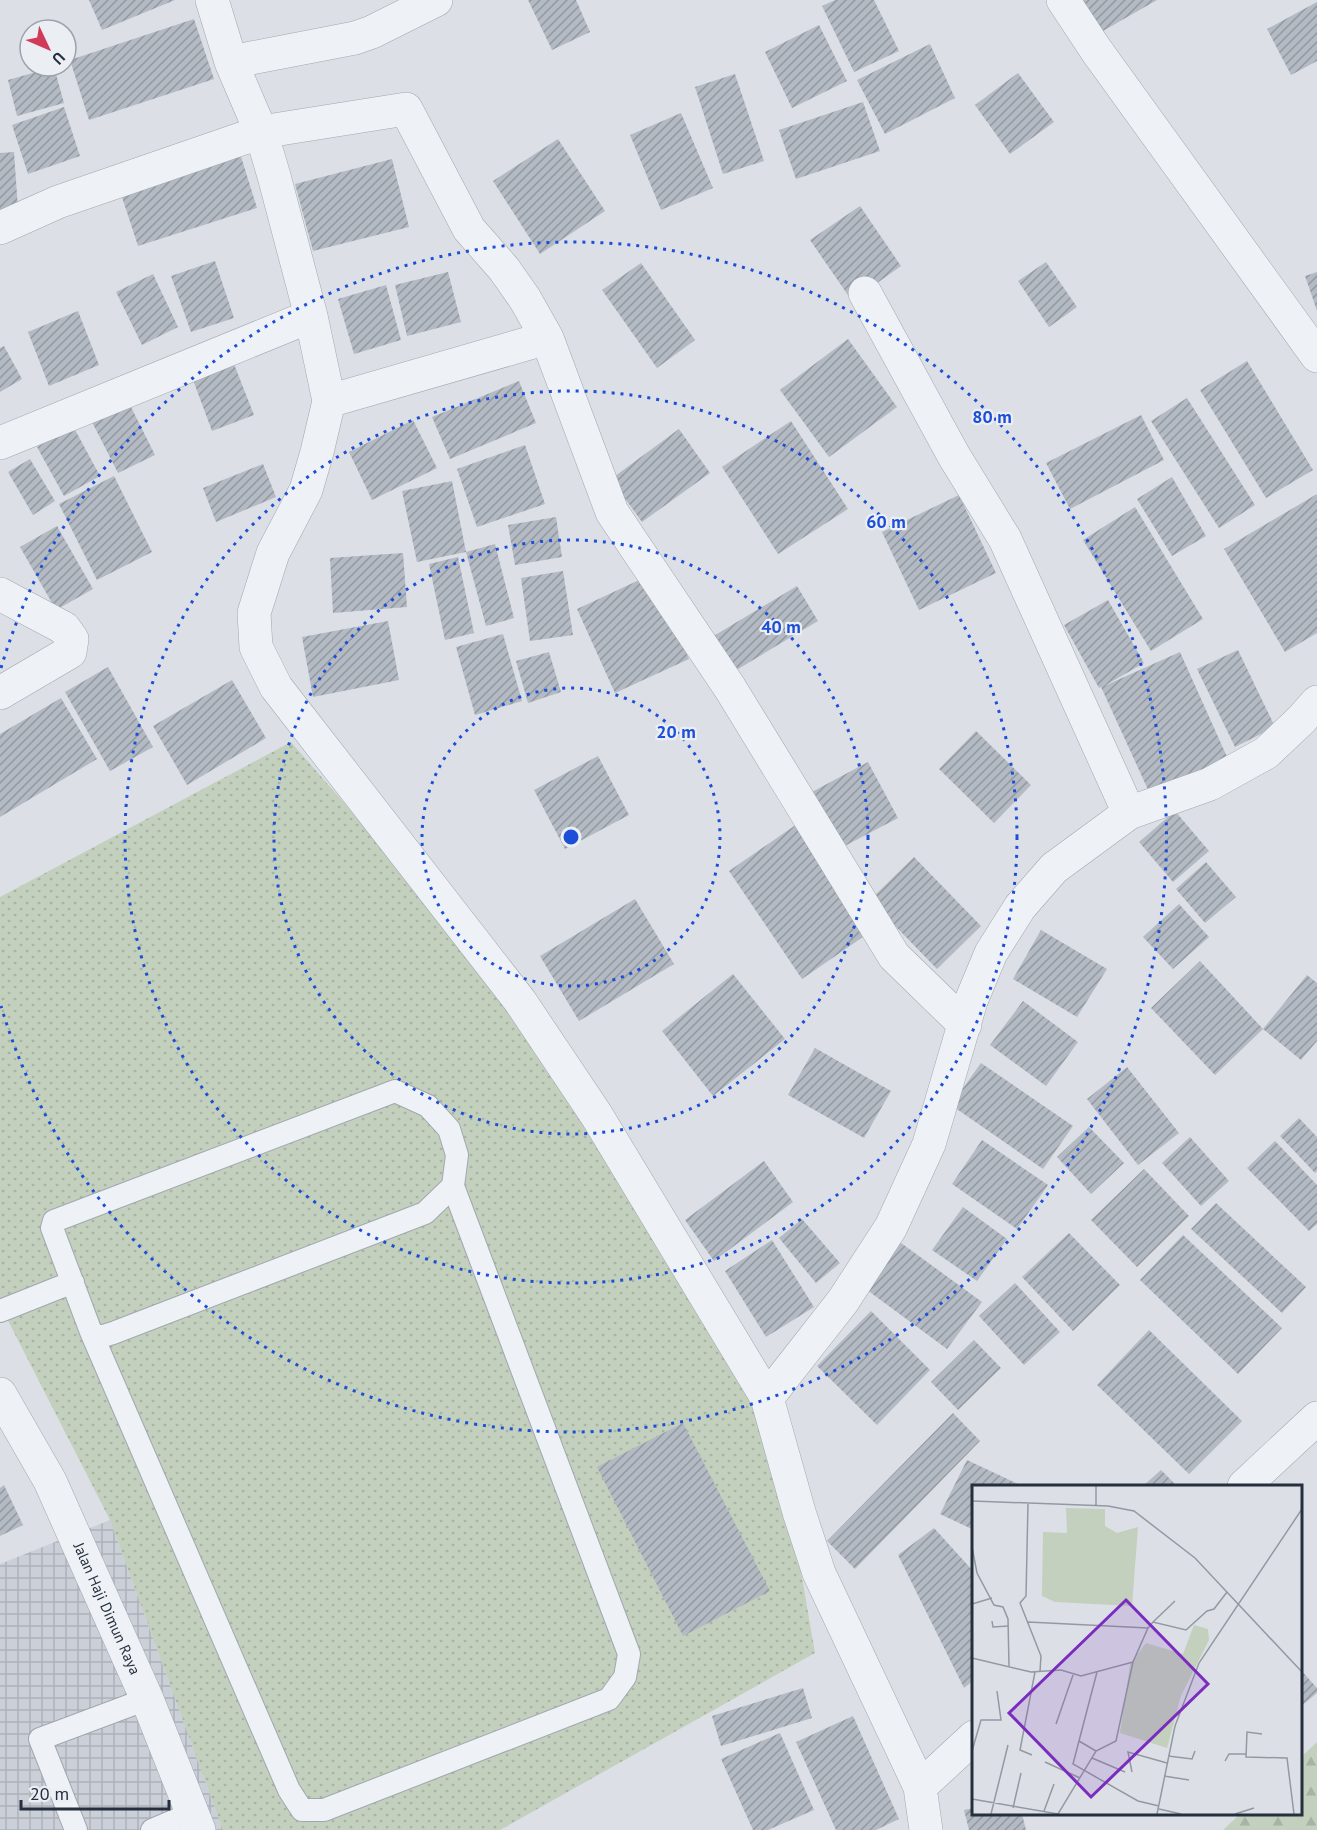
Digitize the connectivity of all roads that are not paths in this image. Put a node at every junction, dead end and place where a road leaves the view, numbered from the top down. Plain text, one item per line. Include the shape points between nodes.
1 (212, 0) edge
2 (436, 0) edge
3 (1063, 0) edge
4 (231, 62) junction
5 (261, 132) junction
6 (0, 228) edge
7 (865, 293) dead end
8 (311, 316) junction
9 (547, 338) junction
10 (1317, 356) edge
11 (329, 401) junction
12 (0, 443) edge
13 (0, 594) edge
14 (0, 693) edge
15 (1317, 702) edge
16 (1130, 813) junction
17 (964, 1025) junction
18 (453, 1186) junction
19 (73, 1282) junction
20 (0, 1311) edge
21 (91, 1332) junction
22 (0, 1394) edge
23 (767, 1398) junction
24 (1317, 1418) edge
25 (1245, 1485) edge
26 (147, 1699) junction
27 (972, 1739) edge
28 (920, 1787) junction
29 (195, 1822) edge
30 (76, 1830) edge
31 (152, 1830) edge
32 (926, 1830) edge

1 - 4 street
2 - 4 street via 356,38
3 - 10 street
4 - 5 street
5 - 6 street via 58,202
5 - 8 street
5 - 9 street via 406,109 469,229 509,276
7 - 16 street via 954,456 1005,539
8 - 11 street
8 - 12 street
9 - 11 street
9 - 17 street via 612,512 730,688 894,956
11 - 23 street via 306,490 273,553 254,613 256,647 276,687 520,1001 597,1116
13 - 14 street via 64,628 72,639 70,652
15 - 16 street via 1266,753 1210,784
16 - 17 street via 1054,868 1020,907 991,953
17 - 23 street via 929,1144 891,1227 843,1301
18 - 19 lane via 457,1155 449,1129 428,1106 395,1091 54,1221 52,1228
18 - 21 lane via 425,1213 113,1334 100,1337
18 - 21 lane via 629,1654 625,1677 609,1699 324,1810 302,1810 289,1790
19 - 20 lane
19 - 21 lane
22 - 26 street, Jalan Haji Dimun Raya via 50,1480
23 - 28 street via 819,1573
24 - 25 street
26 - 29 street, Jalan Haji Dimun Raya
26 - 30 lane via 40,1740
27 - 28 street
28 - 32 street
29 - 31 lane

